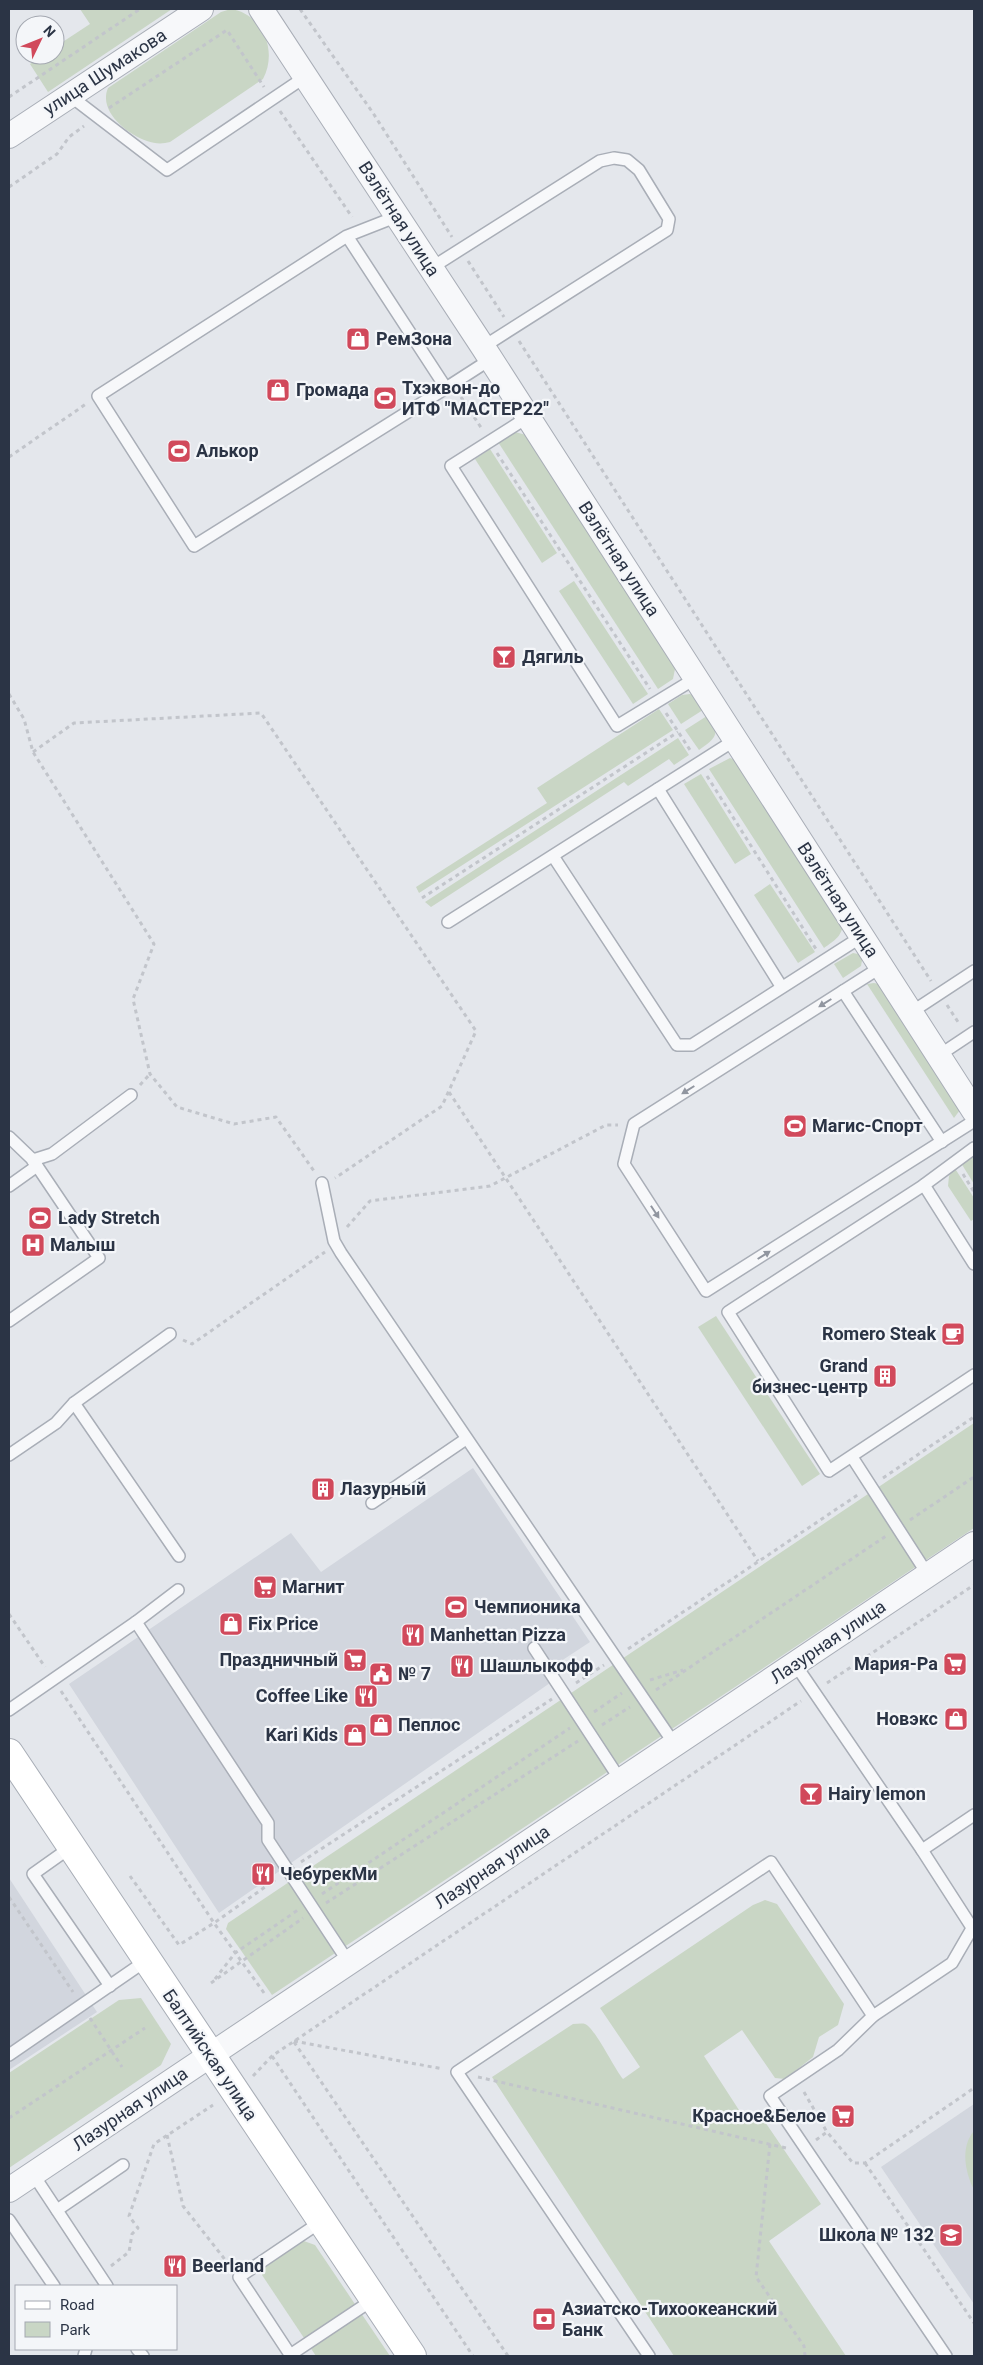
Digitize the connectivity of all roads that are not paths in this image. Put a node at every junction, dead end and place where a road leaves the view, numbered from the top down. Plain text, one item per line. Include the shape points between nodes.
1 (201, 9) edge
2 (261, 9) edge
3 (305, 77) junction
4 (69, 95) junction
5 (9, 136) edge
6 (398, 216) junction
7 (348, 236) junction
8 (431, 268) junction
9 (487, 353) junction
10 (446, 388) junction
11 (528, 417) junction
12 (696, 678) junction
13 (735, 740) junction
14 (658, 789) junction
15 (553, 856) junction
16 (448, 922) dead end
17 (861, 937) junction
18 (881, 967) junction
19 (974, 971) edge
20 (780, 986) junction
21 (843, 991) junction
22 (910, 1013) junction
23 (971, 1034) edge
24 (938, 1056) junction
25 (131, 1095) dead end
26 (974, 1111) edge
27 (974, 1121) edge
28 (9, 1137) edge
29 (942, 1142) junction
30 (974, 1148) edge
31 (35, 1163) junction
32 (323, 1185) road end
33 (924, 1185) junction
34 (9, 1186) edge
35 (974, 1264) edge
36 (9, 1321) edge
37 (170, 1334) road end
38 (974, 1376) edge
39 (74, 1403) junction
40 (466, 1439) junction
41 (9, 1455) edge
42 (852, 1457) junction
43 (372, 1503) dead end
44 (974, 1544) edge
45 (178, 1556) dead end
46 (928, 1575) junction
47 (178, 1590) dead end
48 (136, 1622) junction
49 (534, 1648) dead end
50 (795, 1664) junction
51 (9, 1710) edge
52 (675, 1745) junction
53 (9, 1754) edge
54 (621, 1781) junction
55 (974, 1815) edge
56 (71, 1847) junction
57 (922, 1850) junction
58 (973, 1926) edge
59 (147, 1960) junction
60 (349, 1963) junction
61 (110, 1986) junction
62 (873, 2016) junction
63 (9, 2055) edge
64 (210, 2056) junction
65 (122, 2165) dead end
66 (33, 2174) junction
67 (9, 2190) edge
68 (57, 2210) junction
69 (9, 2220) edge
70 (322, 2222) junction
71 (53, 2285) edge
72 (107, 2285) edge
73 (374, 2299) junction
74 (290, 2356) edge
75 (412, 2356) edge
76 (649, 2356) edge
77 (946, 2356) edge

1 - 4 street, улица Шумакова
2 - 3 street, Взлётная улица
3 - 4 lane via 167,170
3 - 6 street, Взлётная улица
4 - 5 street, улица Шумакова
6 - 7 lane
6 - 8 street, Взлётная улица
7 - 10 lane
7 - 10 lane via 98,396 194,546
8 - 9 street, Взлётная улица
8 - 9 lane via 600,161 627,160 639,170 669,219 667,230 512,329
9 - 10 lane
9 - 11 street, Взлётная улица
11 - 12 street, Взлётная улица
11 - 12 lane via 451,466 617,726
12 - 13 street, Взлётная улица
13 - 14 lane
13 - 17 street, Взлётная улица
14 - 15 lane
14 - 20 lane
15 - 16 lane
15 - 20 lane via 677,1045 692,1045
17 - 18 street, Взлётная улица
17 - 20 lane
18 - 21 lane
18 - 22 street, Взлётная улица
19 - 22 lane
21 - 29 lane
21 -> 29 lane via 634,1124 624,1164 706,1291
22 - 24 street, Взлётная улица
23 - 24 lane
24 - 26 street, Взлётная улица
25 - 31 lane
27 - 29 lane
28 - 31 lane
30 - 33 lane
31 - 34 lane
31 - 36 lane via 99,1258
32 - 40 lane via 334,1241
33 - 35 lane
33 - 42 lane via 728,1312 830,1471
37 - 39 lane
38 - 42 lane
39 - 41 lane via 56,1423
39 - 45 lane
40 - 43 lane
40 - 52 lane
42 - 46 lane
44 - 46 street, Лазурная улица
46 - 50 street, Лазурная улица
47 - 48 lane
48 - 51 lane
48 - 60 lane via 268,1823 268,1840
49 - 54 lane
50 - 52 street, Лазурная улица
50 - 57 lane
52 - 54 street, Лазурная улица
53 - 56 main road, Балтийская улица
54 - 60 street, Лазурная улица
55 - 57 lane
56 - 59 main road, Балтийская улица
56 - 61 lane via 33,1874
57 - 58 lane
58 - 62 lane via 952,1963
59 - 61 lane
59 - 64 main road, Балтийская улица
60 - 64 street, Лазурная улица
61 - 63 lane
62 - 76 lane via 770,1862 457,2072
62 - 77 lane via 838,2050 770,2096
64 - 66 street, Лазурная улица
64 - 70 main road, Балтийская улица
65 - 68 lane
66 - 67 street, Лазурная улица
66 - 68 lane
68 - 72 lane
69 - 71 lane
70 - 73 main road, Балтийская улица
70 - 74 lane via 239,2277
73 - 74 lane
73 - 75 main road, Балтийская улица

